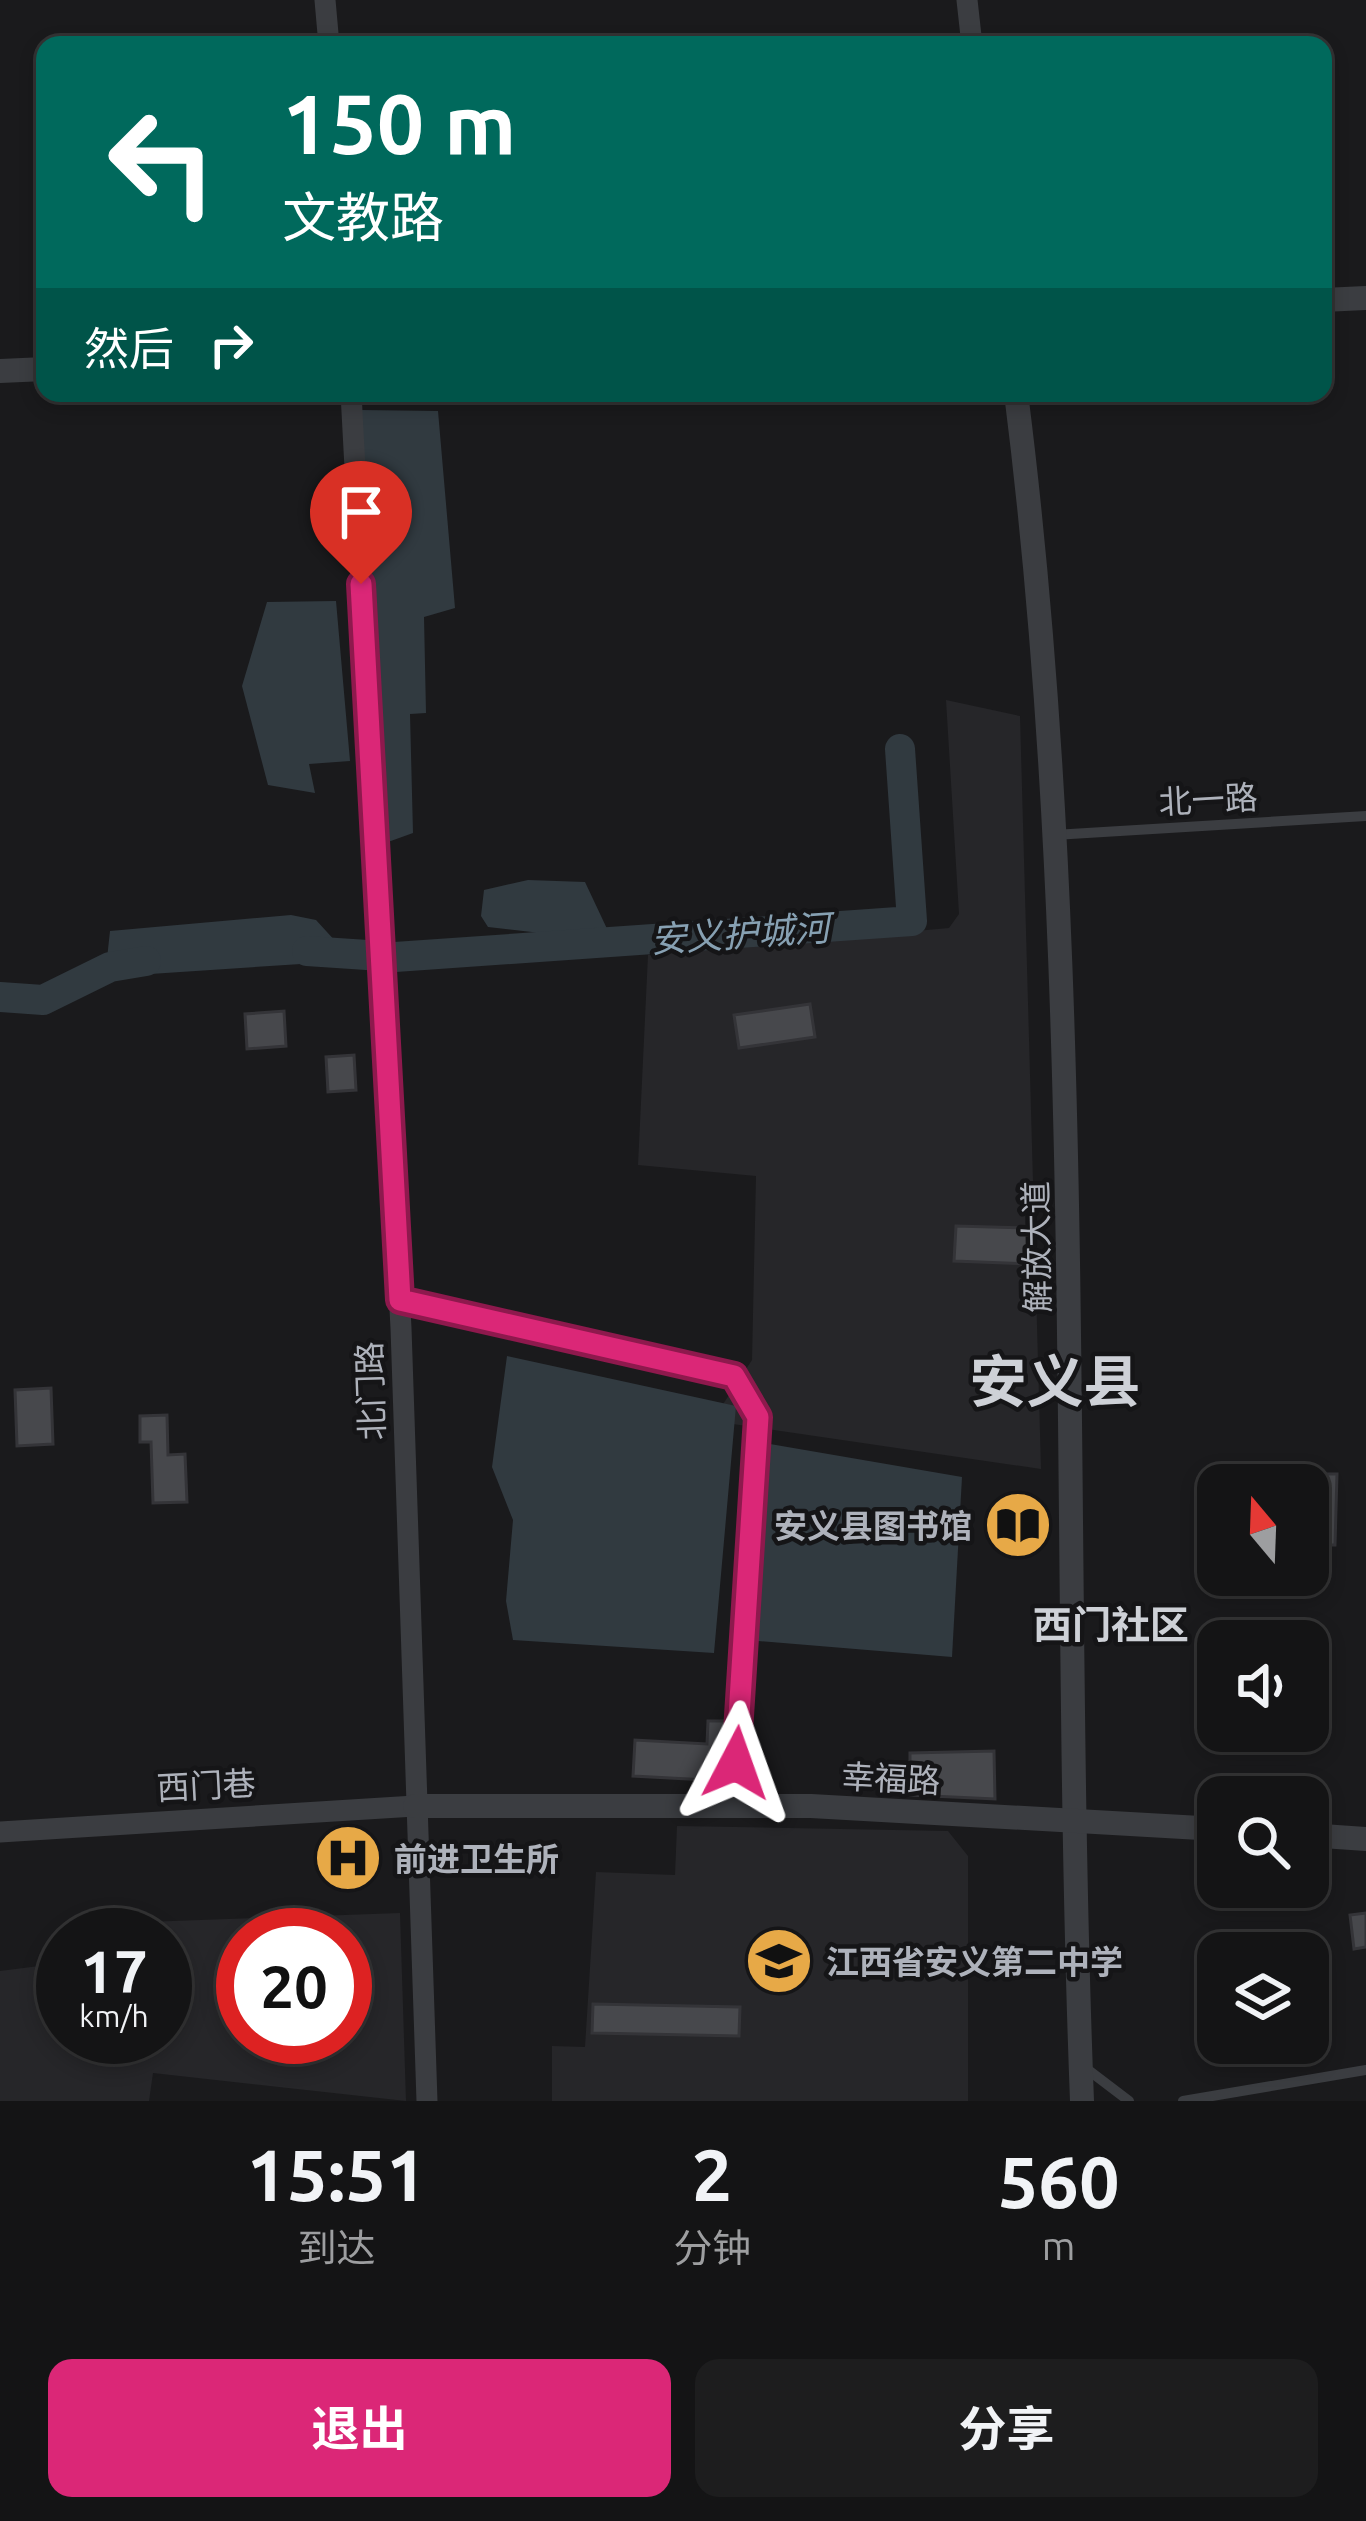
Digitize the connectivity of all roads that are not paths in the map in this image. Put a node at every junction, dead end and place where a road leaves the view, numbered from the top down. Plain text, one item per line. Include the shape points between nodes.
1 (325, 0) edge
2 (967, 0) edge
3 (327, 36) edge
4 (971, 36) edge
5 (1366, 298) edge
6 (1332, 300) edge
7 (36, 369) edge
8 (0, 371) edge
9 (351, 402) edge
10 (1017, 402) edge
11 (1366, 816) edge
12 (1054, 835) junction
13 (400, 1300) junction
14 (415, 1806) junction
15 (733, 1806) junction
16 (1071, 1820) junction
17 (1197, 1828) edge
18 (0, 1832) edge
19 (1329, 1836) edge
20 (1366, 1839) edge
21 (1081, 2063) junction
22 (1366, 2070) edge
23 (427, 2101) edge
24 (1082, 2101) edge
25 (1129, 2101) edge
26 (1183, 2101) edge

1 - 3 street
2 - 4 street
5 - 6 street
7 - 8 street
9 - 13 street, 北门路
10 - 12 street, 解放大道 via 1036,547
11 - 12 lane, 北一路
12 - 16 street, 解放大道 via 1070,1238
13 - 14 street, 北门路
13 - 15 lane via 734,1376 758,1417
14 - 15 street, 幸福路
14 - 18 street, 西门巷
14 - 23 street, 北门路
15 - 16 street, 幸福路
16 - 17 street, 幸福路
16 - 21 street, 解放大道
19 - 20 street
21 - 24 street, 解放大道
21 - 25 lane
22 - 26 lane

